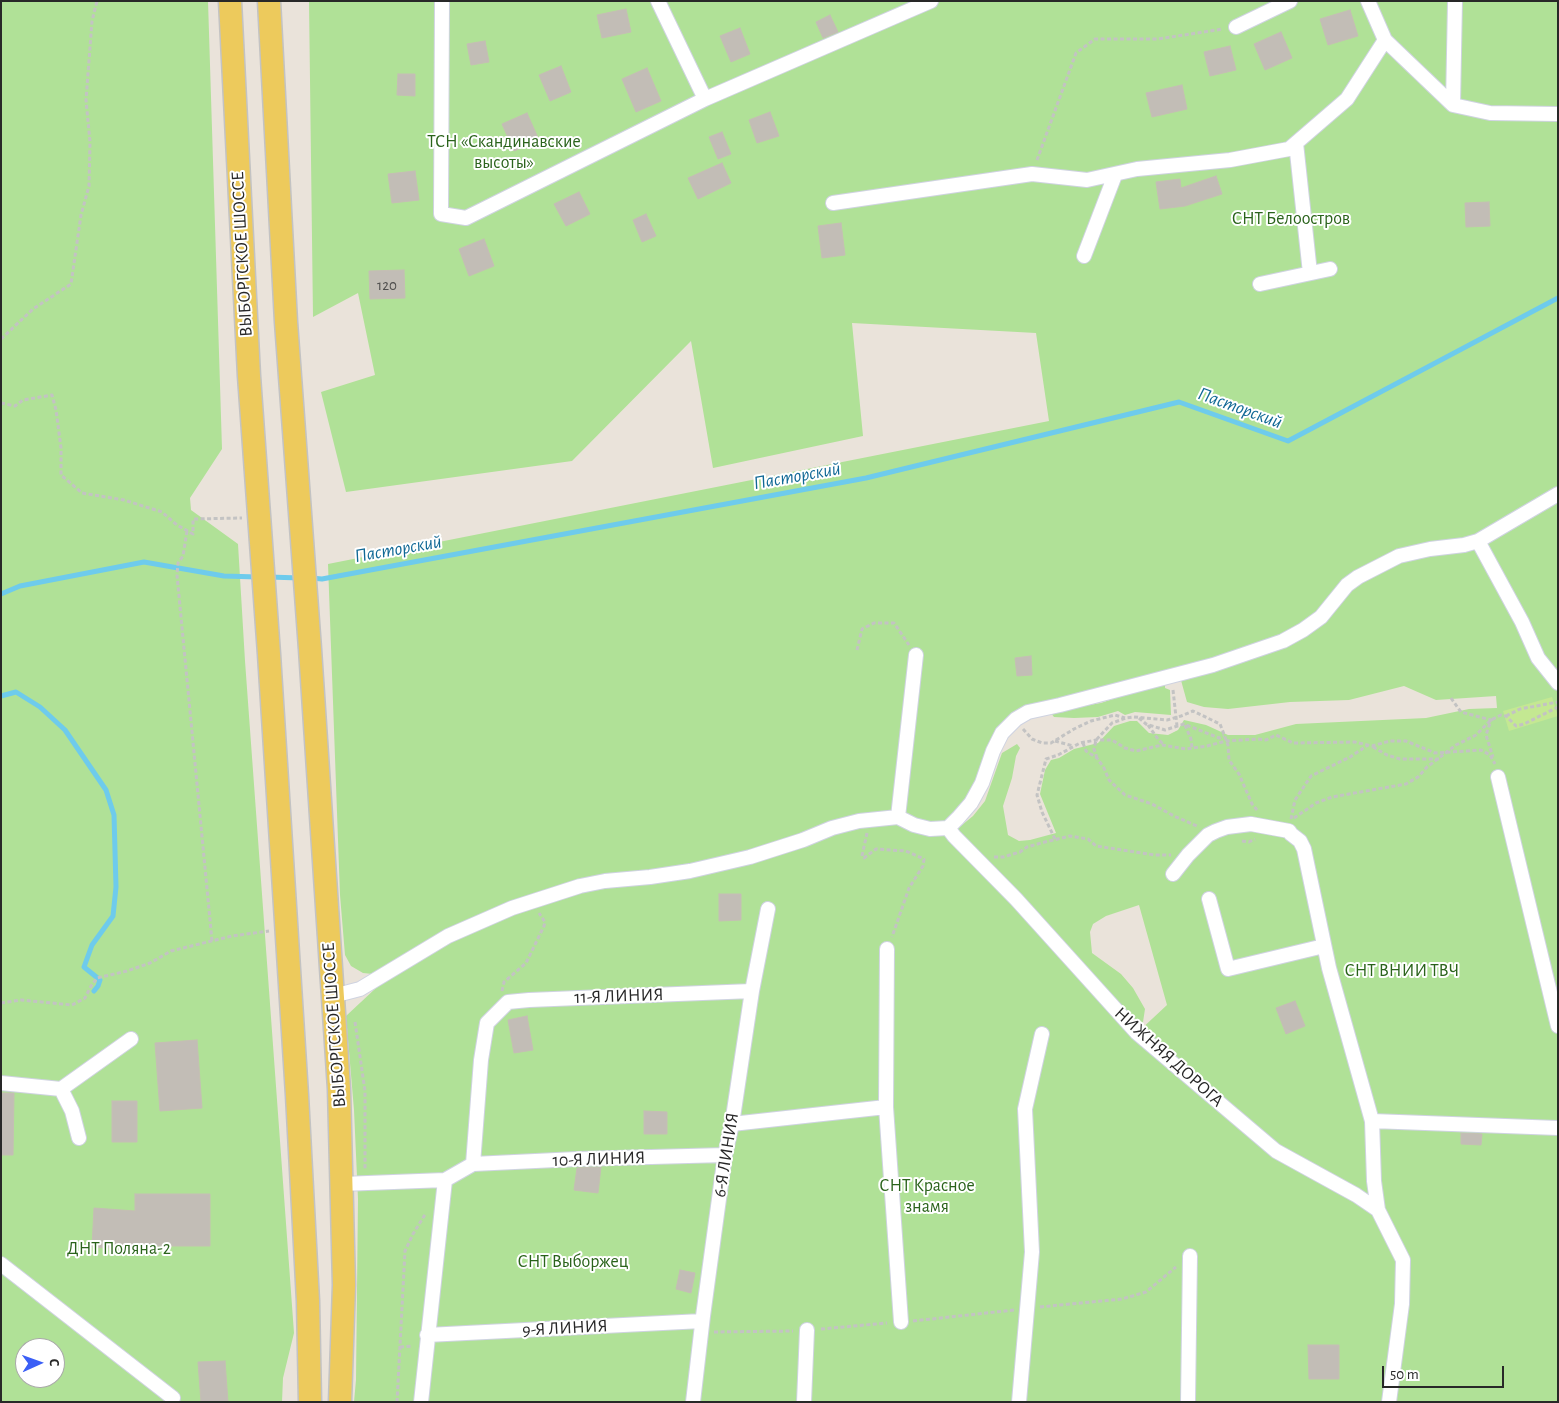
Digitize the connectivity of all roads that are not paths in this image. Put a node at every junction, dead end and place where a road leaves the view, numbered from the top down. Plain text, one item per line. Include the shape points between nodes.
1 (230, 1) edge
2 (269, 1) edge
3 (442, 1) edge
4 (658, 1) edge
5 (930, 1) edge
6 (1290, 1) edge
7 (1368, 1) edge
8 (1455, 1) edge
9 (1236, 27) road end
10 (1385, 40) junction
11 (705, 99) junction
12 (1453, 105) junction
13 (1558, 114) edge
14 (1296, 143) junction
15 (1115, 175) junction
16 (833, 202) dead end
17 (1084, 256) dead end
18 (1330, 269) dead end
19 (1310, 273) junction
20 (1260, 284) dead end
21 (1558, 494) edge
22 (1478, 542) junction
23 (916, 656) road end
24 (1558, 683) edge
25 (1497, 770) road end
26 (898, 817) junction
27 (948, 828) junction
28 (1173, 874) dead end
29 (1209, 898) dead end
30 (768, 909) dead end
31 (1324, 946) junction
32 (887, 949) road end
33 (752, 991) junction
34 (333, 996) junction
35 (1558, 1026) edge
36 (1042, 1034) dead end
37 (131, 1039) dead end
38 (1, 1082) edge
39 (61, 1089) junction
40 (886, 1107) junction
41 (1372, 1121) junction
42 (732, 1124) junction
43 (1558, 1128) edge
44 (79, 1138) dead end
45 (725, 1155) junction
46 (473, 1164) junction
47 (1374, 1181) junction
48 (342, 1184) junction
49 (444, 1186) junction
50 (1356, 1195) junction
51 (1378, 1210) junction
52 (1190, 1256) road end
53 (1, 1264) edge
54 (901, 1322) road end
55 (701, 1327) junction
56 (807, 1330) road end
57 (427, 1335) junction
58 (173, 1398) dead end
59 (310, 1402) edge
60 (340, 1402) edge
61 (421, 1402) edge
62 (693, 1402) edge
63 (804, 1402) edge
64 (1019, 1402) edge
65 (1188, 1402) edge
66 (1389, 1402) edge

1 - 59 main road, ВЫБОРГСКОЕ ШОССЕ via 242,252 297,1094
2 - 34 main road, ВЫБОРГСКОЕ ШОССЕ via 281,237
3 - 11 street via 441,214 466,218
4 - 11 street
5 - 11 street
6 - 9 street
7 - 10 street
8 - 12 street
10 - 12 street
10 - 14 street via 1347,99
12 - 13 street via 1490,113
14 - 15 street via 1288,149 1230,160 1136,169
14 - 19 street
15 - 16 street via 1088,180 1032,174
15 - 17 street
18 - 19 street
19 - 20 street
21 - 22 street
22 - 24 street via 1538,658
22 - 27 street via 1399,556 1347,585 1321,617 1283,641 1213,665 1028,712 1016,718 1002,733 971,803
23 - 26 street
25 - 35 street
26 - 27 street via 930,829
26 - 34 street via 844,824 750,857 650,877 580,886 499,914 448,936 360,989
27 - 50 street, НИЖНЯЯ ДОРОГА via 1137,1033 1276,1151
28 - 31 street via 1208,835 1227,827 1252,824 1289,831 1300,840 1304,849
29 - 31 street via 1228,969
30 - 33 street, 6-Я ЛИНИЯ
31 - 41 street
32 - 40 street
33 - 42 street, 6-Я ЛИНИЯ
33 - 46 street, 11-Я ЛИНИЯ via 508,1002 487,1023 480,1060
34 - 48 main road, ВЫБОРГСКОЕ ШОССЕ
36 - 64 street via 1025,1110 1032,1252
37 - 39 street
38 - 39 street
39 - 44 street
40 - 42 street
40 - 54 street
41 - 43 street
41 - 47 street
42 - 45 street, 6-Я ЛИНИЯ
45 - 46 street, 10-Я ЛИНИЯ
45 - 55 street, 6-Я ЛИНИЯ
46 - 49 street
47 - 50 street
47 - 51 street
48 - 49 street
48 - 60 main road, ВЫБОРГСКОЕ ШОССЕ via 344,1285
49 - 57 street
50 - 51 street, НИЖНЯЯ ДОРОГА
51 - 66 street via 1403,1260 1402,1304
52 - 65 street
53 - 58 street
55 - 57 street, 9-Я ЛИНИЯ
55 - 62 street, 6-Я ЛИНИЯ
56 - 63 street
57 - 61 street

